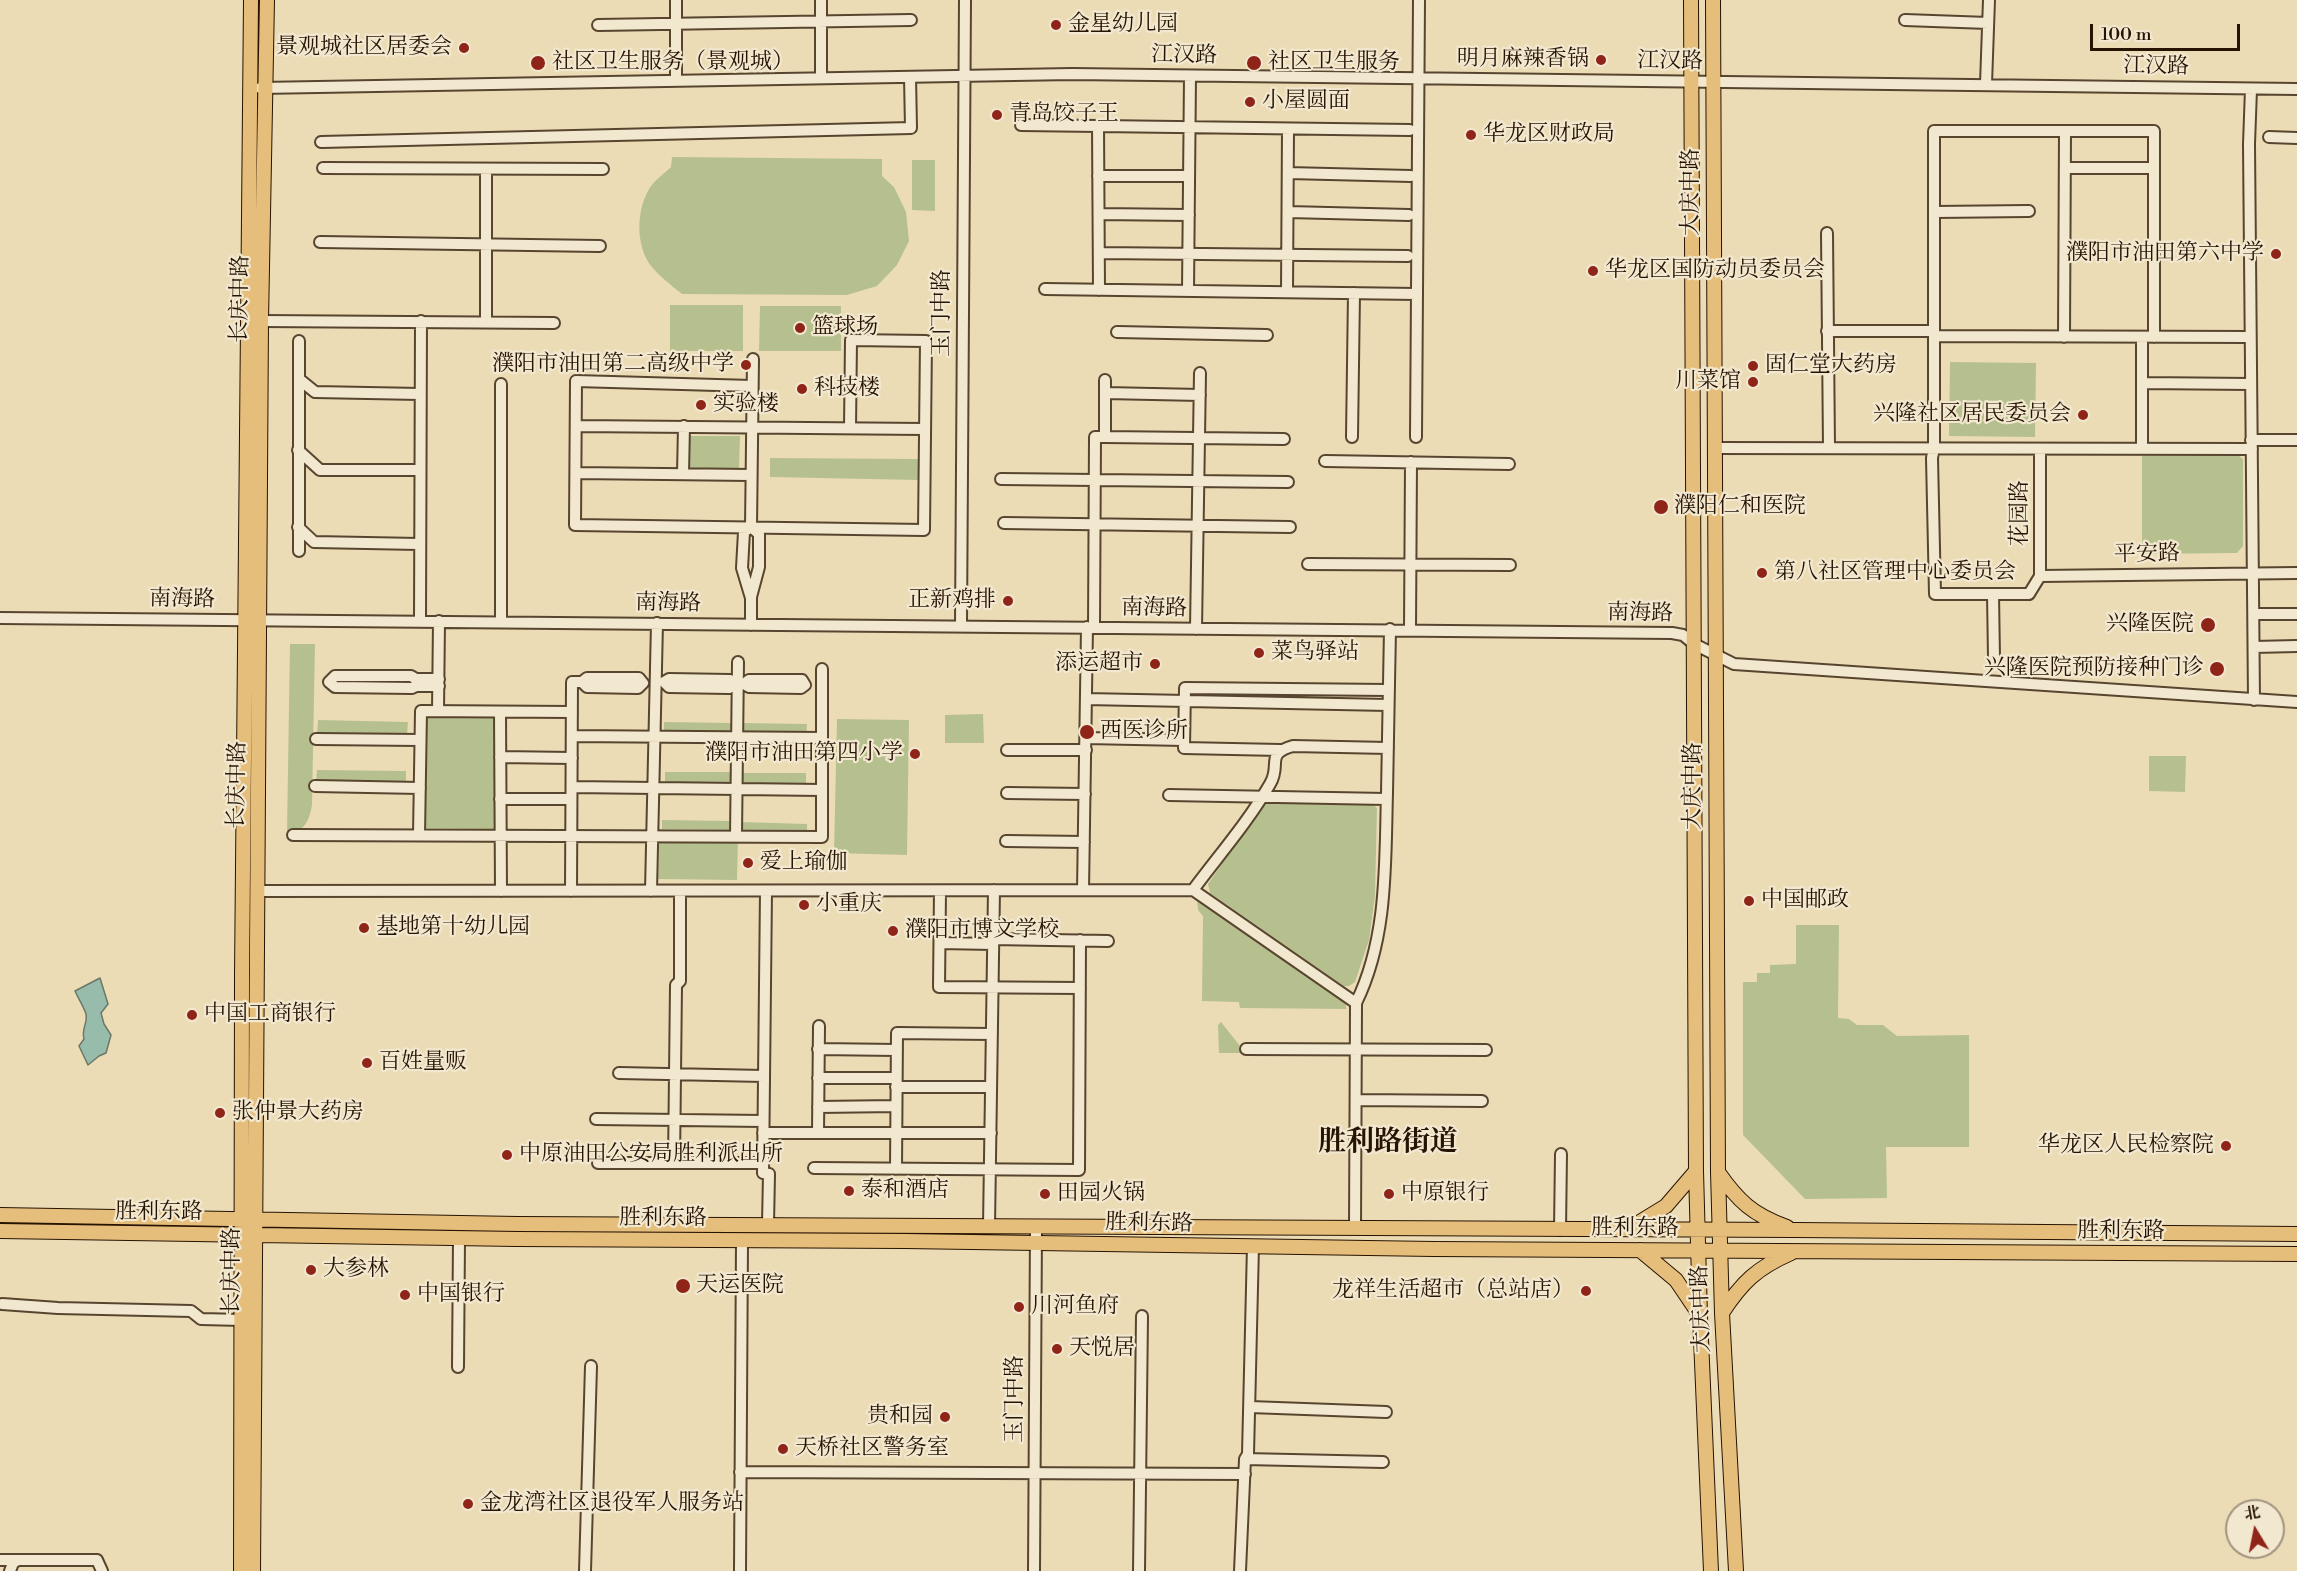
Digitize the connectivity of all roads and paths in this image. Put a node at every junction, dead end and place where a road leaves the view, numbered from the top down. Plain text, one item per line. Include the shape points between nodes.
1 (251, 0) edge
2 (267, 0) edge
3 (676, 0) edge
4 (821, 0) edge
5 (965, 0) edge
6 (1419, 0) edge
7 (1691, 0) edge
8 (1713, 0) edge
9 (1989, 0) edge
10 (911, 20) dead end
11 (1905, 20) dead end
12 (821, 22) junction
13 (1988, 23) junction
14 (676, 24) junction
15 (598, 25) dead end
16 (964, 76) junction
17 (1190, 76) junction
18 (910, 77) junction
19 (821, 78) junction
20 (1419, 78) junction
21 (676, 80) junction
22 (1691, 81) junction
23 (1713, 82) junction
24 (1986, 84) junction
25 (250, 88) junction
26 (266, 88) junction
27 (2251, 88) junction
28 (2297, 89) edge
29 (1021, 125) dead end
30 (1098, 126) junction
31 (1190, 127) junction
32 (1288, 129) junction
33 (1410, 130) dead end
34 (2065, 131) junction
35 (2269, 137) dead end
36 (2297, 138) edge
37 (321, 142) dead end
38 (323, 168) dead end
39 (2065, 168) junction
40 (2154, 168) junction
41 (486, 169) junction
42 (603, 169) dead end
43 (1288, 173) junction
44 (1098, 176) junction
45 (1189, 176) junction
46 (1411, 176) dead end
47 (2029, 211) dead end
48 (1288, 212) junction
49 (1934, 212) junction
50 (1098, 214) junction
51 (1189, 215) junction
52 (1409, 215) dead end
53 (1827, 233) dead end
54 (320, 242) dead end
55 (486, 246) junction
56 (600, 246) dead end
57 (1099, 253) junction
58 (1188, 254) junction
59 (1287, 255) junction
60 (1408, 256) dead end
61 (1045, 289) dead end
62 (1099, 290) junction
63 (1188, 291) junction
64 (1287, 292) junction
65 (1354, 293) junction
66 (1417, 294) junction
67 (261, 321) junction
68 (421, 321) junction
69 (486, 322) junction
70 (554, 323) dead end
71 (1827, 331) junction
72 (1117, 332) dead end
73 (1934, 333) junction
74 (1267, 335) dead end
75 (2064, 337) junction
76 (2142, 337) junction
77 (2154, 337) junction
78 (2250, 337) junction
79 (299, 341) dead end
80 (753, 359) dead end
81 (1200, 373) dead end
82 (299, 379) junction
83 (1105, 380) dead end
84 (2142, 383) junction
85 (501, 384) dead end
86 (2251, 384) junction
87 (752, 386) junction
88 (1105, 393) junction
89 (420, 394) junction
90 (1200, 395) junction
91 (576, 426) junction
92 (684, 426) junction
93 (751, 426) junction
94 (850, 428) junction
95 (925, 429) junction
96 (1105, 437) junction
97 (1352, 437) dead end
98 (1416, 437) dead end
99 (1199, 438) junction
100 (1284, 439) dead end
101 (2297, 440) edge
102 (2251, 445) junction
103 (1714, 448) junction
104 (1828, 448) junction
105 (1934, 448) junction
106 (2142, 448) junction
107 (2040, 449) junction
108 (298, 450) junction
109 (1325, 461) dead end
110 (1411, 462) junction
111 (1509, 464) dead end
112 (420, 470) junction
113 (576, 473) junction
114 (683, 474) junction
115 (751, 475) junction
116 (1001, 479) dead end
117 (1095, 480) junction
118 (1199, 481) junction
119 (1288, 482) dead end
120 (1004, 523) dead end
121 (1095, 525) junction
122 (1198, 526) junction
123 (298, 527) junction
124 (751, 527) junction
125 (1290, 527) dead end
126 (419, 544) junction
127 (298, 551) dead end
128 (1308, 564) dead end
129 (1410, 564) junction
130 (1510, 565) dead end
131 (2253, 573) junction
132 (2297, 573) edge
133 (2040, 576) junction
134 (1993, 594) junction
135 (751, 598) junction
136 (2253, 614) junction
137 (2297, 614) edge
138 (0, 618) edge
139 (246, 620) junction
140 (260, 620) junction
141 (420, 621) junction
142 (439, 621) junction
143 (501, 622) junction
144 (657, 623) junction
145 (751, 624) junction
146 (961, 625) junction
147 (1090, 627) junction
148 (1196, 629) junction
149 (1390, 629) junction
150 (1410, 629) junction
151 (1694, 644) junction
152 (2297, 646) edge
153 (2254, 647) junction
154 (1715, 654) junction
155 (1994, 658) dead end
156 (738, 662) dead end
157 (822, 669) dead end
158 (416, 682) junction
159 (439, 682) junction
160 (660, 683) junction
161 (739, 684) junction
162 (822, 685) junction
163 (1388, 690) junction
164 (1086, 699) junction
165 (2254, 700) junction
166 (1185, 701) junction
167 (2297, 702) edge
168 (1388, 705) junction
169 (438, 711) junction
170 (500, 712) junction
171 (572, 712) junction
172 (572, 735) junction
173 (654, 736) junction
174 (737, 737) junction
175 (822, 738) junction
176 (1086, 738) junction
177 (315, 739) dead end
178 (420, 740) junction
179 (1184, 740) junction
180 (1388, 748) junction
181 (1007, 750) dead end
182 (1086, 750) junction
183 (1280, 750) junction
184 (500, 757) junction
185 (572, 758) junction
186 (315, 786) dead end
187 (572, 787) junction
188 (420, 788) junction
189 (652, 788) junction
190 (736, 789) junction
191 (822, 790) junction
192 (1006, 793) dead end
193 (1085, 794) junction
194 (1168, 795) dead end
195 (1264, 795) junction
196 (500, 799) junction
197 (572, 799) junction
198 (1386, 799) junction
199 (293, 835) dead end
200 (419, 835) junction
201 (501, 836) junction
202 (571, 836) junction
203 (652, 836) junction
204 (736, 836) junction
205 (1006, 841) dead end
206 (1084, 842) junction
207 (994, 890) junction
208 (1083, 890) junction
209 (1193, 890) junction
210 (257, 891) junction
211 (501, 891) junction
212 (571, 891) junction
213 (651, 891) junction
214 (680, 891) junction
215 (766, 891) junction
216 (940, 891) junction
217 (1080, 940) junction
218 (1108, 941) dead end
219 (993, 942) junction
220 (940, 943) junction
221 (993, 987) junction
222 (1080, 988) junction
223 (1356, 1004) junction
224 (819, 1026) dead end
225 (992, 1034) junction
226 (818, 1049) junction
227 (1246, 1049) dead end
228 (1356, 1049) junction
229 (897, 1050) junction
230 (1486, 1050) dead end
231 (619, 1073) dead end
232 (675, 1075) junction
233 (764, 1076) junction
234 (818, 1078) junction
235 (896, 1082) junction
236 (991, 1087) junction
237 (1356, 1100) junction
238 (1482, 1101) dead end
239 (896, 1106) junction
240 (818, 1107) junction
241 (596, 1119) dead end
242 (674, 1120) junction
243 (763, 1121) junction
244 (763, 1133) junction
245 (818, 1133) junction
246 (896, 1133) junction
247 (991, 1133) junction
248 (1561, 1154) dead end
249 (598, 1163) dead end
250 (674, 1163) junction
251 (763, 1163) junction
252 (814, 1168) dead end
253 (896, 1169) junction
254 (990, 1169) junction
255 (1696, 1172) junction
256 (1718, 1172) junction
257 (0, 1215) edge
258 (248, 1219) junction
259 (768, 1224) junction
260 (989, 1226) junction
261 (1036, 1227) junction
262 (1355, 1228) junction
263 (1560, 1230) junction
264 (1627, 1230) junction
265 (1698, 1230) junction
266 (1720, 1230) junction
267 (1795, 1230) junction
268 (0, 1231) edge
269 (2297, 1234) edge
270 (248, 1235) junction
271 (459, 1238) junction
272 (742, 1241) junction
273 (1036, 1244) junction
274 (1253, 1246) junction
275 (1640, 1250) junction
276 (1698, 1250) junction
277 (1720, 1251) junction
278 (1796, 1251) junction
279 (2297, 1254) edge
280 (2, 1304) dead end
281 (1722, 1313) junction
282 (1142, 1316) dead end
283 (1700, 1316) junction
284 (242, 1320) junction
285 (591, 1366) dead end
286 (458, 1367) dead end
287 (1250, 1407) junction
288 (1386, 1412) dead end
289 (1245, 1458) junction
290 (1383, 1462) dead end
291 (740, 1472) junction
292 (1035, 1473) junction
293 (1139, 1474) junction
294 (1245, 1474) junction
295 (0, 1560) edge
296 (18, 1560) junction
297 (10, 1571) edge
298 (102, 1571) edge
299 (242, 1571) edge
300 (253, 1571) edge
301 (585, 1571) edge
302 (740, 1571) edge
303 (1034, 1571) edge
304 (1139, 1571) edge
305 (1240, 1571) edge
306 (1712, 1571) edge
307 (1736, 1571) edge

1 - 25 main road, 长庆中路
2 - 26 main road, 长庆中路
3 - 14 street
4 - 12 street
5 - 16 street, 玉门中路
6 - 20 street
7 - 22 main road, 大庆中路
8 - 23 main road, 大庆中路
9 - 13 street
10 - 12 street
11 - 13 street
12 - 14 street
12 - 19 street
13 - 24 street
14 - 15 street
14 - 21 street
16 - 17 street, 江汉路
16 - 18 street, 江汉路
16 - 146 street, 玉门中路
17 - 20 street, 江汉路
17 - 31 street
18 - 19 street, 江汉路
18 - 37 street via 911,128
19 - 21 street, 江汉路
20 - 22 street, 江汉路
20 - 66 street
21 - 26 street, 江汉路
22 - 23 street, 江汉路
22 - 151 main road, 大庆中路
23 - 24 street, 江汉路
23 - 103 main road, 大庆中路
24 - 27 street, 江汉路
25 - 26 street, 江汉路
25 - 139 main road, 长庆中路
26 - 67 main road, 长庆中路
27 - 28 street, 江汉路
27 - 78 street
29 - 30 street
30 - 31 street
30 - 44 street
31 - 32 street
31 - 45 street
32 - 33 street
32 - 43 street
34 - 39 street
34 - 40 street via 2154,131
34 - 49 street via 1934,131
35 - 36 street
38 - 41 street
39 - 40 street
39 - 75 street
40 - 77 street
41 - 42 street
41 - 55 street
43 - 46 street
43 - 48 street
44 - 45 street
44 - 50 street
45 - 51 street
47 - 49 street
48 - 52 street
48 - 59 street
49 - 73 street
50 - 51 street
50 - 57 street
51 - 58 street
53 - 71 street
54 - 55 street
55 - 56 street
55 - 69 street
57 - 58 street
57 - 62 street
58 - 59 street
58 - 63 street
59 - 60 street
59 - 64 street
61 - 62 street
62 - 63 street
63 - 64 street
64 - 65 street
65 - 66 street
65 - 97 street
66 - 98 street
67 - 68 street
67 - 140 main road, 长庆中路
68 - 69 street
68 - 89 street
69 - 70 street
71 - 73 street
71 - 104 street
72 - 74 street
73 - 75 street
73 - 105 street
75 - 76 street
76 - 77 street
76 - 84 street
77 - 78 street
78 - 86 street
79 - 82 street
80 - 87 street
81 - 90 street
82 - 89 street via 315,392
82 - 108 street
83 - 88 street
84 - 86 street
84 - 106 street
85 - 143 street
86 - 102 street
87 - 91 street via 576,381
87 - 93 street
88 - 90 street
88 - 96 street
89 - 112 street
90 - 99 street
91 - 92 street
91 - 113 street
92 - 93 street
92 - 114 street
93 - 94 street
93 - 115 street
94 - 95 street
94 - 95 street via 851,340 926,341
95 - 124 street via 924,530
96 - 99 street
96 - 117 street via 1095,437
99 - 100 street
99 - 118 street
101 - 102 street
102 - 106 street
102 - 131 street
103 - 104 street
103 - 154 main road, 大庆中路
104 - 105 street
105 - 107 street
105 - 134 street via 1935,594
106 - 107 street
107 - 133 street, 花园路
108 - 112 street via 320,470
108 - 123 street
109 - 110 street
110 - 111 street
110 - 129 street
112 - 126 street
113 - 114 street
113 - 124 street via 575,525
114 - 115 street
115 - 124 street
116 - 117 street
117 - 118 street
117 - 121 street
118 - 119 street
118 - 122 street
120 - 121 street
121 - 122 street
121 - 147 street
122 - 125 street
122 - 148 street
123 - 126 street via 314,542
123 - 127 street
124 - 135 street via 759,534 759,567
124 - 135 street via 744,532 742,567
126 - 141 street
128 - 129 street
129 - 130 street
129 - 150 street
131 - 132 street, 平安路
131 - 133 street, 平安路
131 - 136 street
133 - 134 street via 2029,594
134 - 155 street
135 - 145 street
136 - 137 street
136 - 153 street
138 - 139 street, 南海路
139 - 140 street, 南海路
139 - 258 main road, 长庆中路 via 242,974
140 - 141 street, 南海路
140 - 210 main road, 长庆中路
141 - 142 street, 南海路
142 - 143 street, 南海路
142 - 159 street
143 - 144 street, 南海路
144 - 145 street, 南海路
144 - 160 street
145 - 146 street, 南海路
146 - 147 street, 南海路
147 - 148 street, 南海路
147 - 164 street
148 - 149 street, 南海路
149 - 150 street, 南海路
149 - 163 street
150 - 151 street, 南海路 via 1672,633 1683,635
151 - 154 street, 南海路
151 - 255 main road, 大庆中路
152 - 153 street
153 - 165 street
154 - 165 street, 南海路 via 1734,664
154 - 256 main road, 大庆中路
156 - 161 street
157 - 162 street
158 - 158 street via 411,676 335,676 329,682 335,687 411,688
158 - 159 street
159 - 169 street
160 - 161 street via 669,679 730,680
160 - 171 street via 643,683 639,678 588,678 572,682
160 - 173 street
161 - 162 street via 749,680 801,680 805,685
161 - 174 street
162 - 175 street
163 - 166 street via 1185,688
163 - 168 street
164 - 166 street
164 - 176 street
165 - 167 street, 南海路
166 - 168 street
166 - 179 street
168 - 180 street
169 - 170 street
169 - 178 street via 421,711
170 - 171 street
170 - 184 street
171 - 172 street
172 - 173 street
172 - 185 street
173 - 174 street
173 - 189 street
174 - 175 street
174 - 190 street
175 - 191 street
176 - 179 street
176 - 182 street
177 - 178 street
178 - 188 street
179 - 183 street via 1184,748
180 - 183 street via 1293,746
180 - 198 street
181 - 182 street
182 - 193 street
183 - 195 street via 1274,777
184 - 185 street
184 - 196 street
185 - 187 street
186 - 188 street
187 - 189 street
187 - 197 street
188 - 200 street
189 - 190 street
189 - 203 street
190 - 191 street
190 - 204 street
191 - 204 street via 822,837
192 - 193 street
193 - 206 street
194 - 195 street
195 - 198 street
195 - 209 street
196 - 197 street
196 - 201 street
197 - 202 street
198 - 223 street via 1379,932
199 - 200 street
200 - 201 street
201 - 202 street
201 - 211 street
202 - 203 street
202 - 212 street
203 - 204 street
203 - 213 street
205 - 206 street
206 - 208 street
207 - 208 street
207 - 216 street
207 - 219 street
208 - 209 street
209 - 223 street
210 - 211 street
210 - 258 main road, 长庆中路
211 - 212 street
212 - 213 street
213 - 214 street
214 - 215 street
214 - 232 street
215 - 216 street
215 - 233 street
216 - 220 street
217 - 218 street
217 - 219 street
217 - 222 street
219 - 220 street
219 - 221 street
220 - 221 street via 939,987
221 - 222 street
221 - 225 street
222 - 254 street via 1079,1170
223 - 228 street
224 - 226 street
225 - 229 street via 897,1033
225 - 236 street
226 - 229 street
226 - 234 street
227 - 228 street
228 - 230 street
228 - 237 street
229 - 235 street
231 - 232 street
232 - 233 street
232 - 242 street
233 - 243 street
234 - 235 street
234 - 240 street
235 - 236 street
235 - 239 street
236 - 247 street
237 - 238 street
237 - 262 street
239 - 240 street
239 - 246 street
240 - 245 street
241 - 242 street
242 - 243 street
242 - 250 street
243 - 244 street
244 - 245 street
244 - 251 street
245 - 246 street
246 - 247 street
246 - 253 street
247 - 254 street
248 - 263 street
249 - 250 street
250 - 251 street
251 - 259 street via 763,1173 769,1174
252 - 253 street
253 - 254 street
254 - 260 street
255 - 264 main road via 1666,1206
255 - 265 main road, 大庆中路
256 - 266 main road, 大庆中路
256 - 267 main road via 1734,1195 1752,1210
257 - 258 main road, 胜利东路
258 - 259 main road, 胜利东路
258 - 270 main road, 长庆中路
259 - 260 main road, 胜利东路
260 - 261 main road, 胜利东路
261 - 262 main road, 胜利东路
261 - 273 street, 玉门中路
262 - 263 main road, 胜利东路
263 - 264 main road, 胜利东路
264 - 265 main road, 胜利东路
265 - 266 main road, 胜利东路
265 - 276 main road, 大庆中路
266 - 267 main road, 胜利东路
266 - 277 main road, 大庆中路
267 - 269 main road, 胜利东路
268 - 270 main road, 胜利东路
270 - 271 main road, 胜利东路
270 - 284 main road, 长庆中路
270 - 300 main road, 长庆中路
271 - 272 main road, 胜利东路
271 - 286 street
272 - 273 main road, 胜利东路
272 - 291 street
273 - 274 main road, 胜利东路
273 - 292 street, 玉门中路
274 - 275 main road, 胜利东路
274 - 287 street
275 - 276 main road, 胜利东路
275 - 283 main road via 1676,1280
276 - 277 main road, 胜利东路
276 - 283 main road, 大庆中路
277 - 278 main road, 胜利东路
277 - 281 main road, 大庆中路
278 - 279 main road, 胜利东路
278 - 281 main road via 1753,1274 1737,1289
280 - 284 street via 191,1311 201,1319
281 - 307 main road, 大庆中路
282 - 293 street
283 - 306 main road, 大庆中路
284 - 299 main road, 长庆中路
285 - 301 street
287 - 288 street
287 - 289 street
289 - 290 street
289 - 294 street
291 - 292 street
291 - 302 street
292 - 293 street
292 - 303 street, 玉门中路
293 - 294 street
293 - 304 street
294 - 305 street
295 - 296 street
296 - 297 street
296 - 298 street via 97,1560

